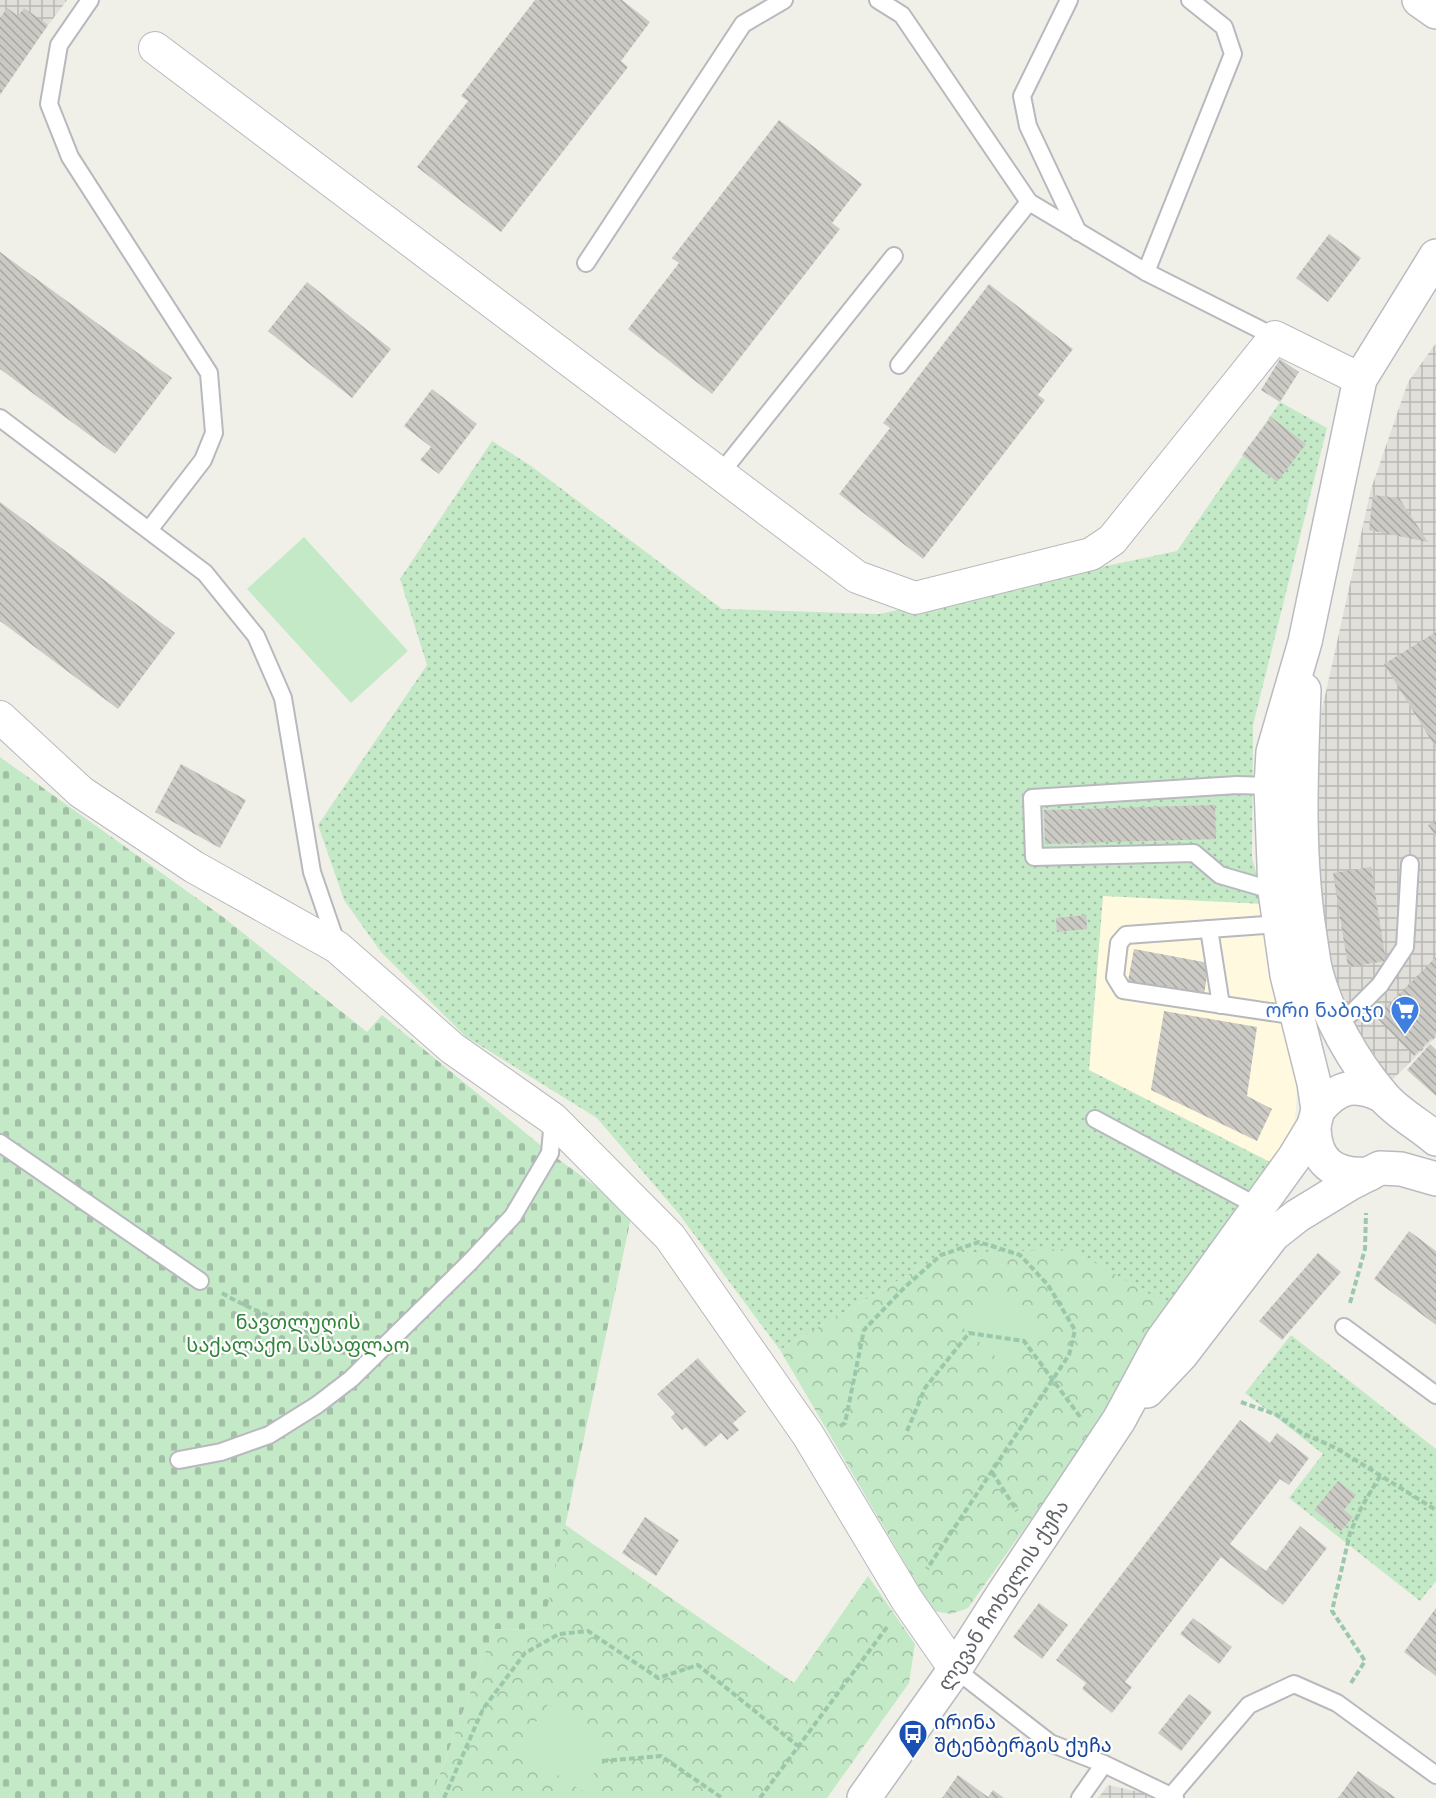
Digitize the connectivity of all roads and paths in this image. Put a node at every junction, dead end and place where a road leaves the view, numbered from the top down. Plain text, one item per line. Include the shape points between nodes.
1 (90, 0) edge
2 (784, 0) edge
3 (878, 0) edge
4 (1069, 0) edge
5 (1190, 0) edge
6 (1419, 0) edge
7 (1436, 12) edge
8 (155, 48) dead end
9 (1029, 202) junction
10 (1078, 231) junction
11 (894, 256) dead end
12 (1436, 256) edge
13 (586, 263) dead end
14 (1146, 272) junction
15 (1275, 337) junction
16 (899, 365) dead end
17 (1360, 379) junction
18 (0, 418) edge
19 (720, 474) junction
20 (149, 530) junction
21 (1305, 642) junction
22 (0, 717) edge
23 (1272, 786) junction
24 (1410, 864) dead end
25 (1275, 891) junction
26 (1280, 924) junction
27 (1209, 929) junction
28 (337, 947) junction
29 (1221, 1005) junction
30 (1297, 1016) junction
31 (1337, 1024) junction
32 (1388, 1101) junction
33 (1316, 1118) junction
34 (553, 1119) junction
35 (1095, 1119) dead end
36 (1436, 1138) edge
37 (0, 1143) edge
38 (1436, 1179) edge
39 (1372, 1182) junction
40 (1259, 1207) junction
41 (200, 1281) joint
42 (1344, 1327) joint
43 (369, 1361) junction
44 (1052, 1380) junction
45 (1436, 1395) edge
46 (1241, 1402) dead end
47 (1119, 1420) junction
48 (1083, 1421) dead end
49 (907, 1431) dead end
50 (808, 1435) junction
51 (179, 1460) dead end
52 (992, 1472) junction
53 (1380, 1476) junction
54 (1436, 1510) edge
55 (1019, 1514) dead end
56 (907, 1599) junction
57 (955, 1669) junction
58 (1337, 1704) junction
59 (798, 1746) junction
60 (602, 1761) dead end
61 (1104, 1764) junction
62 (1436, 1775) edge
63 (1173, 1797) edge
64 (444, 1798) edge
65 (722, 1798) edge
66 (760, 1798) edge
67 (864, 1798) edge
68 (1080, 1798) edge

1 - 20 lane via 59,45 49,104 70,158 209,373 214,433 203,460
2 - 13 lane via 744,24
3 - 9 lane via 902,15
4 - 10 lane via 1022,96 1028,126
5 - 14 lane via 1224,27 1233,54
6 - 7 street
8 - 19 street
9 - 10 lane
9 - 16 lane
10 - 14 lane
11 - 19 lane
12 - 17 street
14 - 15 lane
15 - 17 street
15 - 19 street via 1112,540 1091,554 915,598 857,577
17 - 21 street
18 - 20 lane
20 - 28 lane via 205,573 256,636 283,698 312,872
21 - 23 street via 1274,752
21 - 31 street via 1301,789 1304,897 1316,971
22 - 28 street via 81,792 194,867
23 - 25 street
23 - 25 lane via 1032,798 1034,857 1194,853 1220,875
24 - 31 lane via 1405,947 1380,985
25 - 26 street
26 - 27 lane
26 - 30 street
27 - 29 lane
27 - 29 lane via 1126,935 1119,943 1115,977 1123,990
28 - 34 street via 452,1047
29 - 30 lane
30 - 33 street via 1314,1083
31 - 32 street via 1357,1061
32 - 33 street via 1370,1089 1340,1091 1328,1099
32 - 36 street
32 - 39 street via 1399,1118 1401,1132 1391,1159
33 - 39 street via 1314,1140 1328,1164
33 - 40 street, ლევან ჩოხელის ქუჩა via 1294,1158
34 - 43 lane via 550,1153 513,1216
34 - 50 street via 670,1237
35 - 40 lane
37 - 41 lane
38 - 39 street via 1401,1169
39 - 42 path via 1365,1249
39 - 47 street, ლევან ჩოხელის ქუჩა via 1297,1216 1273,1235 1181,1355
40 - 47 street, ლევან ჩოხელის ქუჩა via 1161,1342
41 - 43 path via 241,1304
42 - 45 lane
43 - 51 lane via 317,1405 269,1435 221,1452
44 - 48 path
44 - 49 path via 1024,1341 969,1334 925,1388
44 - 50 path via 1069,1355 1075,1330 1048,1285 1020,1255 979,1242 941,1255 864,1330 845,1423 828,1433
44 - 52 path
46 - 53 path via 1277,1415
47 - 57 street, ლევან ჩოხელის ქუჩა
50 - 56 street
52 - 55 path
52 - 56 path
53 - 54 path
53 - 58 path via 1350,1533 1332,1611 1365,1661
56 - 57 street
56 - 59 path
57 - 61 lane via 1050,1743
57 - 67 street, ლევან ჩოხელის ქუჩა
58 - 62 lane
58 - 63 lane via 1294,1684 1249,1705
59 - 64 path via 698,1665 658,1678 588,1631 559,1634 525,1653 483,1709
59 - 66 path
60 - 65 path via 661,1755
61 - 63 lane
61 - 68 lane

